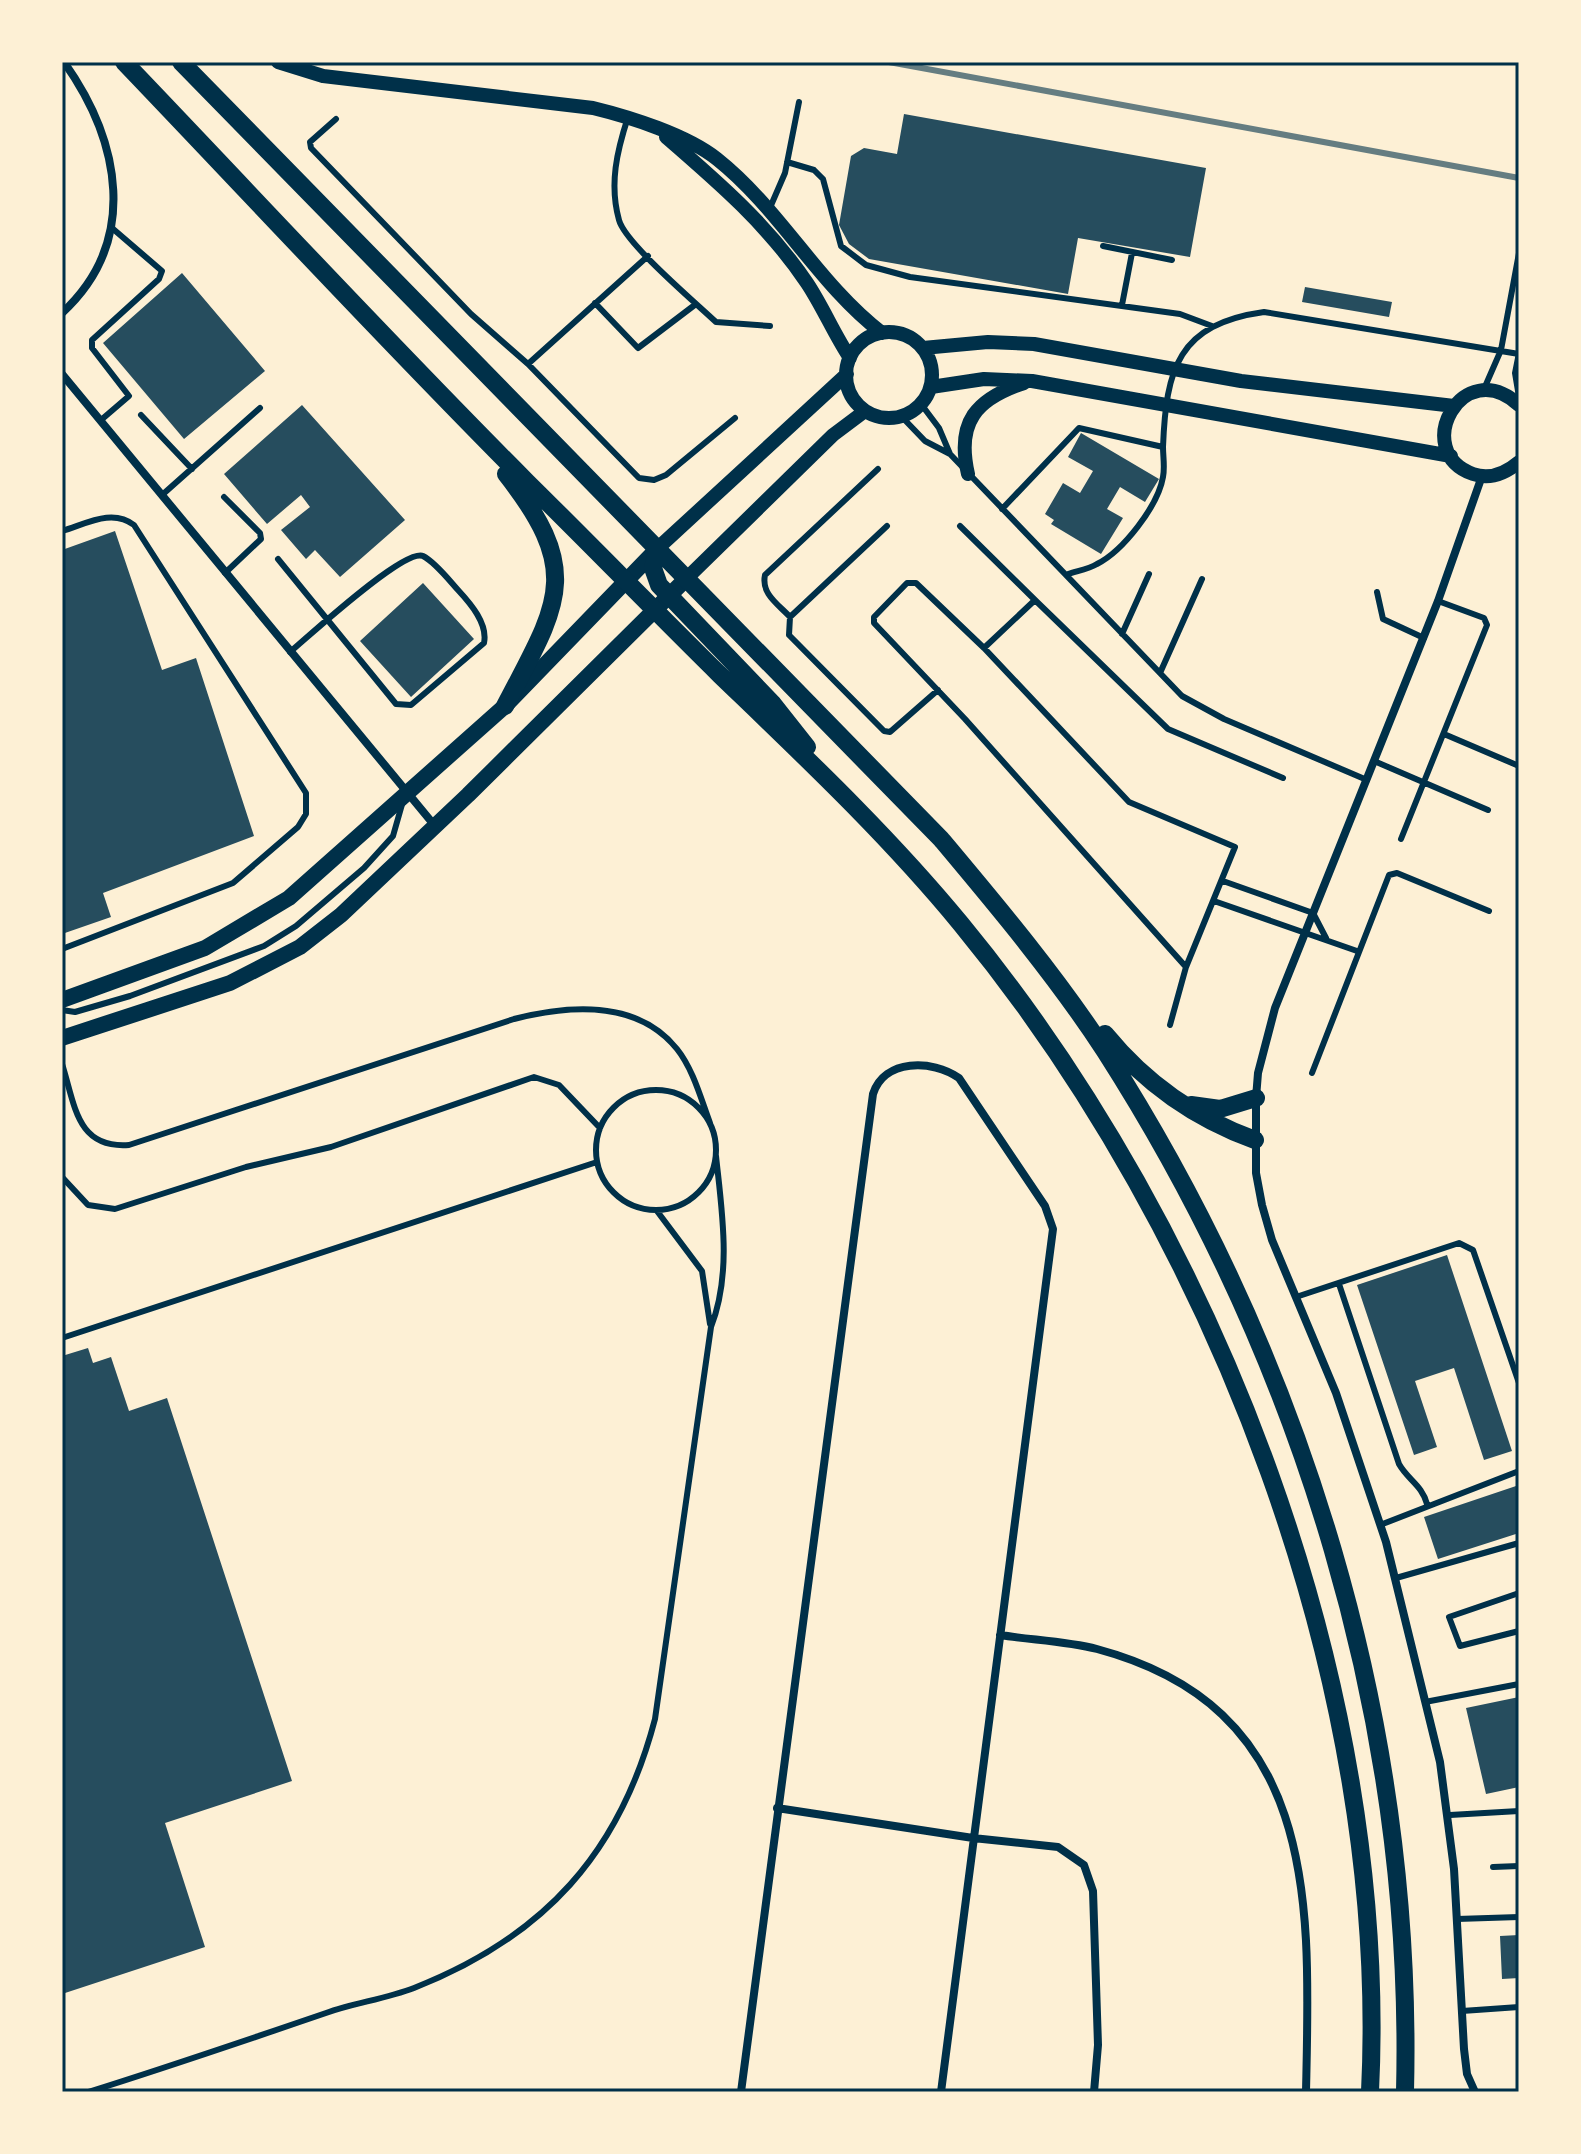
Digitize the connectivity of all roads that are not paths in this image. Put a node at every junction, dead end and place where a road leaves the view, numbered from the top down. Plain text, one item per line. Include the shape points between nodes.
1 (64, 62) edge
2 (124, 62) edge
3 (181, 62) edge
4 (278, 62) edge
5 (799, 102) dead end
6 (628, 117) junction
7 (336, 119) dead end
8 (656, 130) junction
9 (787, 162) junction
10 (769, 210) junction
11 (763, 227) junction
12 (112, 228) junction
13 (1103, 246) dead end
14 (1132, 253) junction
15 (1519, 253) edge
16 (648, 256) junction
17 (1172, 260) dead end
18 (595, 303) junction
19 (696, 304) junction
20 (1122, 305) junction
21 (62, 313) edge
22 (770, 326) dead end
23 (1212, 326) junction
24 (882, 333) junction
25 (923, 348) junction
26 (1501, 350) junction
27 (1519, 353) edge
28 (850, 358) junction
29 (528, 364) junction
30 (1172, 370) junction
31 (62, 374) edge
32 (847, 374) junction
33 (1032, 381) junction
34 (931, 387) junction
35 (1484, 390) junction
36 (1519, 397) edge
37 (447, 402) junction
38 (921, 404) junction
39 (1167, 405) junction
40 (1519, 405) edge
41 (1454, 406) junction
42 (260, 408) dead end
43 (865, 411) junction
44 (141, 415) dead end
45 (901, 416) junction
46 (735, 418) dead end
47 (101, 420) junction
48 (1163, 447) junction
49 (950, 454) junction
50 (1451, 456) junction
51 (1516, 468) edge
52 (192, 469) junction
53 (878, 469) dead end
54 (968, 474) junction
55 (1482, 476) junction
56 (162, 495) junction
57 (224, 497) dead end
58 (1002, 509) junction
59 (887, 526) dead end
60 (960, 526) dead end
61 (62, 531) edge
62 (658, 548) junction
63 (278, 559) dead end
64 (225, 573) junction
65 (1068, 574) junction
66 (1149, 574) dead end
67 (687, 578) junction
68 (1202, 579) dead end
69 (625, 580) junction
70 (1377, 592) dead end
71 (670, 597) junction
72 (1035, 600) junction
73 (1438, 601) junction
74 (656, 611) junction
75 (790, 617) junction
76 (328, 620) junction
77 (1122, 634) junction
78 (1424, 638) junction
79 (984, 648) junction
80 (290, 653) junction
81 (1160, 673) junction
82 (938, 690) junction
83 (505, 706) junction
84 (1444, 734) junction
85 (1374, 761) junction
86 (1519, 766) edge
87 (1283, 778) dead end
88 (1367, 780) junction
89 (1425, 782) junction
90 (839, 791) junction
91 (406, 793) junction
92 (1488, 810) dead end
93 (435, 826) junction
94 (1401, 839) dead end
95 (1223, 881) junction
96 (1214, 901) junction
97 (1489, 911) dead end
98 (1313, 913) junction
99 (1304, 934) junction
100 (1326, 938) junction
101 (62, 949) edge
102 (1357, 951) junction
103 (1186, 967) junction
104 (1054, 979) junction
105 (62, 1000) edge
106 (62, 1010) edge
107 (1170, 1025) dead end
108 (62, 1038) edge
109 (62, 1064) edge
110 (1312, 1073) dead end
111 (1170, 1096) junction
112 (1256, 1098) junction
113 (710, 1123) junction
114 (600, 1128) junction
115 (1255, 1140) junction
116 (716, 1156) junction
117 (597, 1162) junction
118 (62, 1177) edge
119 (657, 1211) junction
120 (1339, 1284) junction
121 (1296, 1297) junction
122 (711, 1327) junction
123 (62, 1338) edge
124 (1519, 1383) edge
125 (1519, 1471) edge
126 (1427, 1504) junction
127 (1380, 1525) junction
128 (1519, 1543) edge
129 (1396, 1578) junction
130 (1519, 1593) edge
131 (1519, 1631) edge
132 (1000, 1635) junction
133 (1519, 1684) edge
134 (1425, 1702) junction
135 (777, 1808) junction
136 (1519, 1811) edge
137 (1450, 1815) junction
138 (973, 1838) junction
139 (1519, 1866) edge
140 (1493, 1867) dead end
141 (1519, 1917) edge
142 (1457, 1919) junction
143 (1519, 2007) edge
144 (1462, 2011) junction
145 (88, 2092) edge
146 (741, 2092) edge
147 (941, 2092) edge
148 (1094, 2092) edge
149 (1306, 2092) edge
150 (1370, 2092) edge
151 (1405, 2092) edge
152 (1475, 2092) edge

1 - 12 street via 102,136 113,191
2 - 37 main road
3 - 62 main road
4 - 6 street via 323,76 531,99
5 - 9 lane
6 - 8 street
6 - 16 lane via 614,159 618,213 623,229
7 - 29 lane via 310,142 311,148 471,314
8 - 10 street via 716,157
8 - 11 street via 722,184
9 - 10 lane
9 - 20 lane via 814,170 823,179 841,246 866,265 910,277
10 - 11 lane
10 - 24 street via 827,280
11 - 28 street via 809,286
12 - 21 street via 90,283
12 - 47 lane via 162,271 92,340 92,348 129,396
13 - 14 lane
14 - 17 lane
14 - 20 lane
15 - 26 lane
16 - 18 lane
16 - 19 lane
18 - 19 lane via 638,348
18 - 29 lane
19 - 22 lane via 723,325
20 - 23 lane via 1180,314
23 - 26 lane via 1264,312
23 - 30 lane
24 - 25 street via 904,334
24 - 28 street via 865,340
25 - 30 street via 1017,342
25 - 34 street via 932,366
26 - 27 lane
26 - 35 lane
27 - 36 lane
28 - 32 street
29 - 46 lane via 646,480 666,475
30 - 39 lane
30 - 41 street
31 - 47 street
32 - 43 street via 853,398
32 - 62 street
33 - 34 street via 984,379
33 - 39 street
33 - 54 street via 994,394 976,409 965,437
34 - 38 street
35 - 40 street via 1498,391
35 - 41 street
37 - 69 main road
37 - 83 main road via 529,504 554,553 549,616
38 - 45 street
38 - 49 lane
39 - 48 lane
39 - 50 street
41 - 50 street via 1445,425
42 - 52 lane
43 - 45 street via 882,418
43 - 67 street via 833,435
44 - 52 lane
45 - 49 lane via 930,445
47 - 56 street
48 - 58 lane via 1079,428
48 - 65 lane via 1161,484 1147,511 1116,551
49 - 54 lane
50 - 55 street via 1459,466
51 - 55 street
52 - 56 lane
53 - 75 lane via 765,575 766,592
54 - 58 lane
55 - 73 street
56 - 64 street
57 - 64 lane via 261,539
58 - 65 lane
59 - 75 lane
60 - 72 lane
61 - 101 lane via 108,516 134,525 306,793 308,804 298,827 233,883
62 - 67 main road
62 - 69 main road
62 - 71 main road via 653,572
63 - 76 lane
64 - 80 street
65 - 77 lane
66 - 77 lane
67 - 71 main road
67 - 104 main road via 941,839
68 - 81 lane
69 - 74 main road
69 - 83 main road
70 - 78 lane via 1383,619
71 - 74 main road
71 - 90 main road via 784,717
72 - 79 lane
72 - 87 lane via 1168,729
73 - 78 street
73 - 84 lane via 1488,622
74 - 90 main road
74 - 93 main road
75 - 82 lane via 789,635 884,731 890,732
76 - 76 lane via 396,704 405,707 486,636 460,592 420,555 401,561
76 - 80 lane
77 - 81 lane
78 - 85 street
79 - 82 lane via 916,583 907,583 873,621
79 - 95 lane via 1129,802 1234,845
80 - 91 street
81 - 88 lane via 1200,707
82 - 103 lane
83 - 91 main road
84 - 86 lane
84 - 89 lane
85 - 88 street
85 - 89 lane
88 - 98 street
89 - 92 lane
89 - 94 lane
90 - 150 main road via 961,924 1074,1075 1117,1143 1204,1315 1241,1402 1316,1620 1354,1795 1372,1948
91 - 93 street
91 - 105 main road via 264,916 178,959
91 - 106 lane via 393,836 296,926 227,962 75,1012
93 - 108 main road via 300,947 230,983
95 - 96 lane
95 - 98 lane
96 - 99 lane
96 - 103 lane
97 - 102 lane via 1391,873
98 - 99 street
98 - 100 lane
99 - 100 lane
99 - 112 street via 1275,1008
100 - 102 lane
102 - 110 lane
103 - 107 lane
104 - 111 main road via 1124,1056
104 - 151 main road via 1104,1050 1197,1215 1240,1302 1315,1483 1352,1616 1387,1778 1401,1928
109 - 113 lane via 90,1136 104,1144 129,1145 514,1019 596,1008 640,1022 677,1049
111 - 112 main road via 1212,1110
111 - 115 main road via 1204,1119
112 - 115 street
113 - 114 lane via 699,1107 663,1090 625,1098
113 - 116 lane
114 - 117 lane
114 - 118 lane via 559,1085 534,1077 331,1147 246,1167 115,1209 88,1205
115 - 121 street via 1262,1205
116 - 119 lane via 712,1173 697,1194
116 - 122 lane via 723,1269
117 - 119 lane via 610,1189 623,1201
117 - 123 lane
119 - 122 lane via 702,1271
120 - 121 lane
120 - 124 lane via 1467,1244
120 - 126 lane via 1399,1464 1422,1488
121 - 127 street via 1336,1393
122 - 145 lane via 655,1719 643,1767 593,1861 563,1895 522,1927 412,1989
125 - 126 lane
126 - 127 lane
127 - 129 street
128 - 129 lane
129 - 134 street
130 - 131 lane via 1449,1617 1460,1646
132 - 135 street via 1053,1229 1045,1206 959,1078 950,1071 893,1068 873,1094
132 - 138 street
132 - 149 street via 1096,1649 1156,1672 1205,1698 1237,1731 1269,1777 1290,1825 1304,1893
133 - 134 lane
134 - 137 street
135 - 138 street
135 - 146 street
136 - 137 lane
137 - 142 street
138 - 147 street
138 - 148 street via 1058,1847 1090,1875 1097,2013
139 - 140 lane
141 - 142 lane
142 - 144 street
143 - 144 lane
144 - 152 street via 1467,2074

